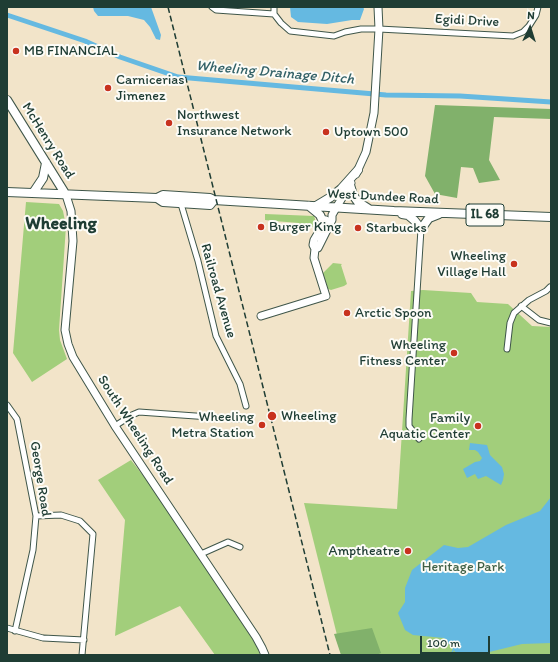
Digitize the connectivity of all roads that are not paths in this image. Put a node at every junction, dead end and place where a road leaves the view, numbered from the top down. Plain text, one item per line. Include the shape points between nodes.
1 (212, 7) edge
2 (274, 7) edge
3 (378, 7) edge
4 (538, 7) edge
5 (274, 14) junction
6 (380, 29) junction
7 (7, 100) edge
8 (46, 163) junction
9 (358, 170) junction
10 (350, 185) junction
11 (7, 192) edge
12 (33, 193) junction
13 (66, 195) junction
14 (157, 198) junction
15 (214, 200) junction
16 (180, 204) junction
17 (313, 206) junction
18 (370, 209) junction
19 (334, 211) junction
20 (394, 211) junction
21 (441, 213) junction
22 (551, 218) edge
23 (324, 224) junction
24 (421, 229) junction
25 (315, 250) junction
26 (551, 286) edge
27 (521, 306) junction
28 (261, 316) dead end
29 (551, 323) edge
30 (507, 348) dead end
31 (7, 405) edge
32 (246, 406) dead end
33 (238, 419) dead end
34 (115, 426) junction
35 (419, 439) dead end
36 (36, 516) junction
37 (240, 547) dead end
38 (201, 554) junction
39 (7, 628) edge
40 (15, 631) junction
41 (84, 640) junction
42 (82, 655) edge
43 (265, 655) edge

1 - 5 street via 216,10
2 - 5 street
3 - 6 main road
4 - 6 street, Egidi Drive via 529,26 513,36
5 - 6 street, Egidi Drive via 290,31 304,33 334,36 361,29
6 - 9 main road via 374,113 366,152
7 - 8 main road, McHenry Road
8 - 12 main road via 43,178
8 - 13 main road, McHenry Road
9 - 10 main road
9 - 17 main road via 341,189
10 - 18 main road via 358,202
10 - 19 main road
11 - 12 main road, West Dundee Road / IL 68
12 - 13 main road, West Dundee Road / IL 68
13 - 14 main road, West Dundee Road / IL 68
13 - 34 main road, South Wheeling Road via 71,211 73,241 65,330 73,357
14 - 15 main road, West Dundee Road / IL 68 via 170,195
14 - 16 main road, West Dundee Road / IL 68 via 163,202
15 - 16 main road, West Dundee Road / IL 68 via 210,205
15 - 17 main road, West Dundee Road / IL 68
16 - 32 street, Railroad Avenue via 198,261 216,336 240,384
17 - 19 main road, West Dundee Road / IL 68
17 - 23 main road
18 - 19 main road, West Dundee Road / IL 68
18 - 20 main road, West Dundee Road / IL 68
19 - 23 main road
19 - 25 main road via 332,220
20 - 21 main road, West Dundee Road / IL 68
20 - 24 main road via 408,215
21 - 22 main road, West Dundee Road / IL 68
21 - 24 main road via 430,218
23 - 25 main road via 314,240
24 - 35 street via 409,419 409,426
25 - 28 main road via 314,258 326,296
26 - 27 street
27 - 29 street via 539,320
27 - 30 street via 514,313 510,323
31 - 36 street, George Road via 17,418
33 - 34 street via 145,412 132,415
34 - 38 main road, South Wheeling Road
36 - 40 street, George Road via 33,550
36 - 41 street via 61,515 80,521 94,534
37 - 38 street via 228,542
38 - 43 main road, South Wheeling Road via 256,637
39 - 40 street
40 - 41 street via 43,638
41 - 42 street

